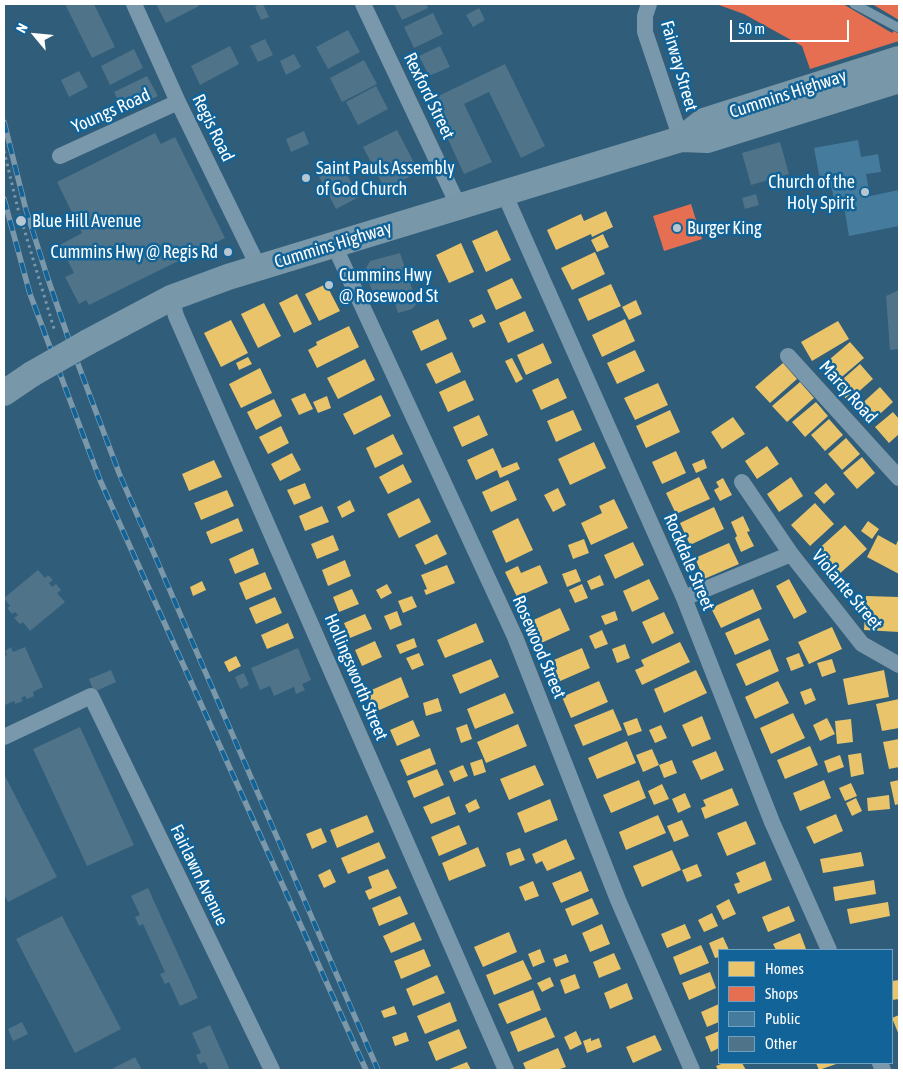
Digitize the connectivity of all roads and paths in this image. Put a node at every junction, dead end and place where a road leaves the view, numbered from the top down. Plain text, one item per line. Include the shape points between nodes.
1 (134, 4) edge
2 (363, 4) edge
3 (649, 4) edge
4 (854, 4) edge
5 (899, 28) edge
6 (899, 59) edge
7 (899, 80) edge
8 (178, 102) junction
9 (681, 139) junction
10 (4, 151) edge
11 (60, 156) dead end
12 (504, 193) junction
13 (459, 207) junction
14 (334, 244) junction
15 (258, 268) junction
16 (172, 298) junction
17 (55, 332) dead end
18 (788, 356) dead end
19 (4, 393) edge
20 (899, 478) edge
21 (742, 482) dead end
22 (791, 554) junction
23 (684, 598) junction
24 (899, 665) edge
25 (4, 737) edge
26 (829, 949) edge
27 (272, 1070) edge
28 (506, 1070) edge
29 (692, 1070) edge

1 - 8 street, Regis Road
2 - 13 street, Rexford Street
3 - 9 street, Fairway Street via 645,32
4 - 5 lane
6 - 9 main road, Cummins Highway via 704,121
7 - 9 main road, Cummins Highway via 707,140
8 - 11 street, Youngs Road
8 - 15 street, Regis Road
9 - 12 main road, Cummins Highway
10 - 17 path
12 - 13 main road, Cummins Highway
12 - 23 street, Rockdale Street
13 - 14 main road, Cummins Highway
14 - 15 main road, Cummins Highway
14 - 29 street, Rosewood Street via 515,638 618,900
15 - 16 main road, Cummins Highway
16 - 19 main road, Cummins Highway, bridge via 88,342
16 - 28 street, Hollingsworth Street via 176,316
18 - 20 street, Marcy Road
21 - 22 street, Violante Street
22 - 23 street, Violante Street
22 - 24 street, Violante Street via 862,644
23 - 26 street, Rockdale Street via 776,830
25 - 27 street, Fairlawn Avenue via 91,696

